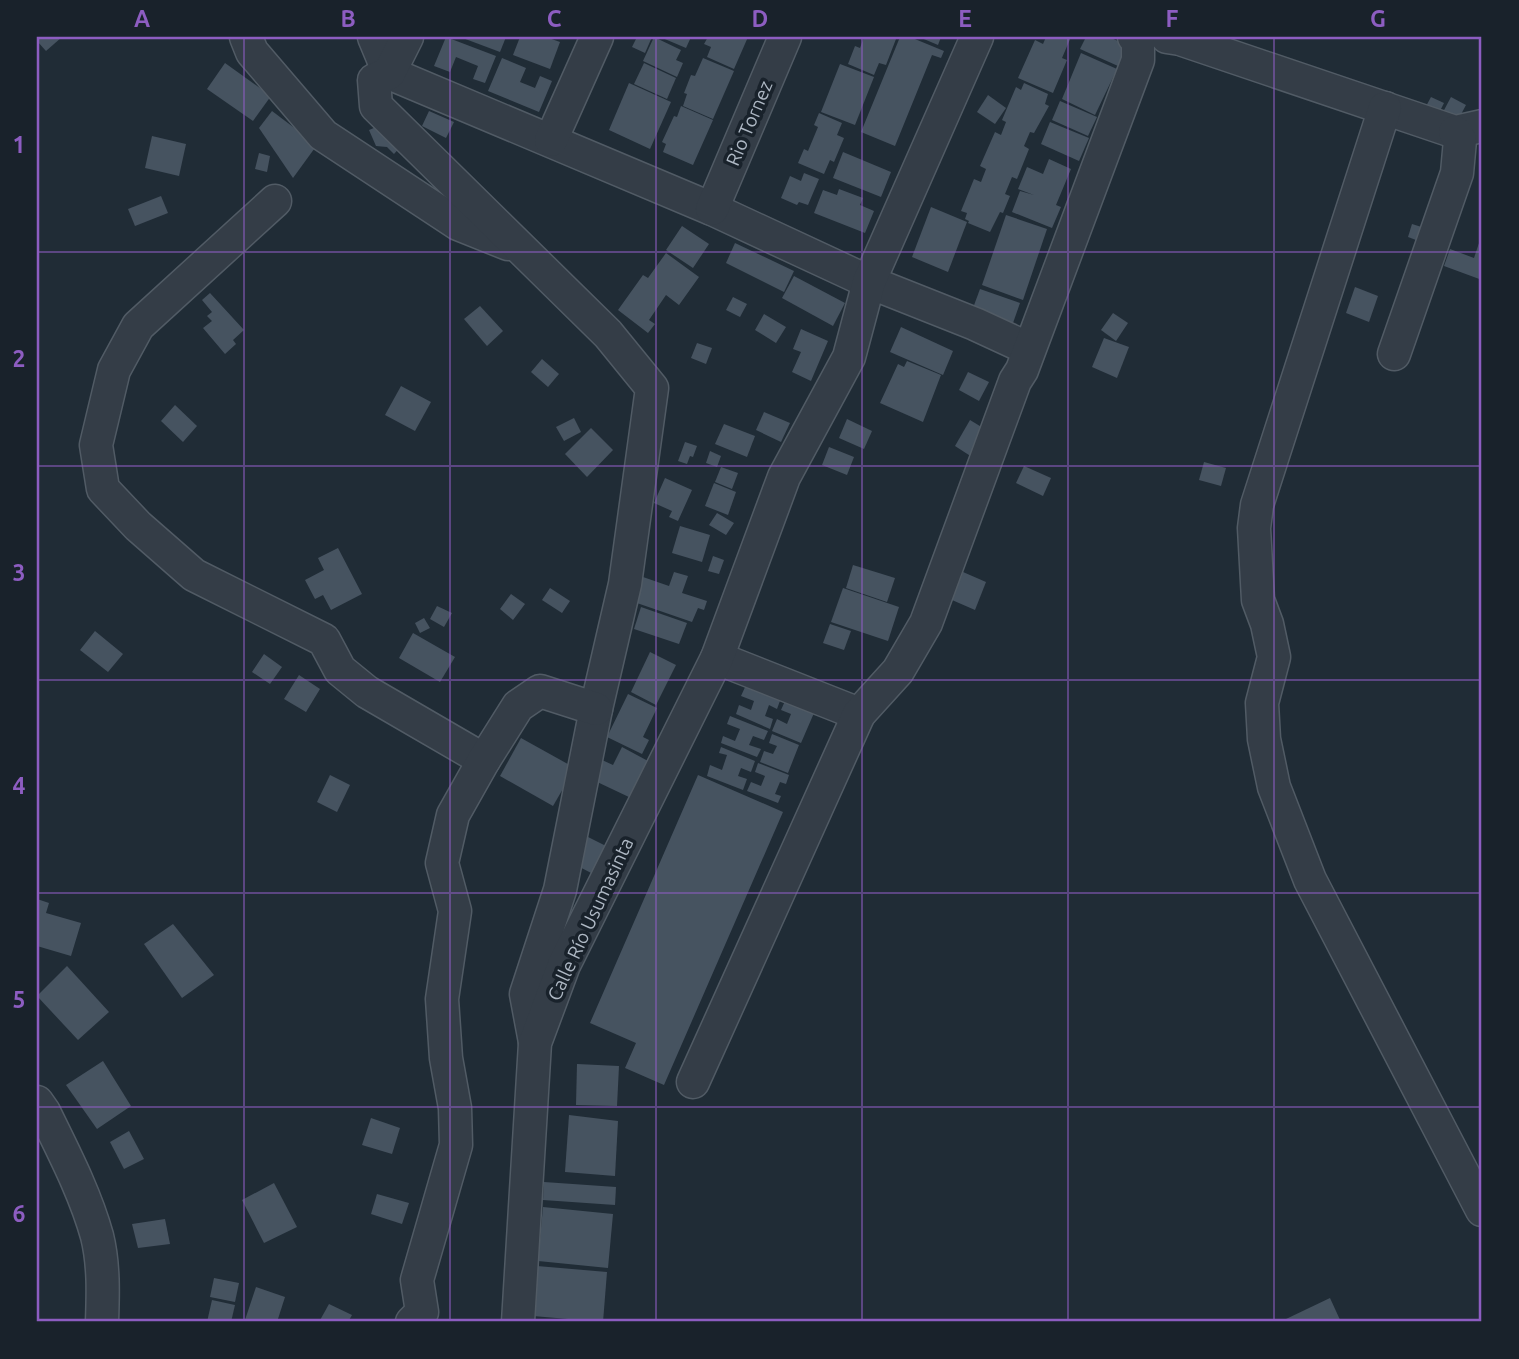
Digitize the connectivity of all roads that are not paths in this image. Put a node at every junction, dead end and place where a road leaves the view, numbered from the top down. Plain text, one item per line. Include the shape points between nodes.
1 (246, 37) edge
2 (374, 37) edge
3 (407, 37) edge
4 (597, 37) edge
5 (785, 37) edge
6 (977, 37) edge
7 (1151, 38) edge
8 (389, 73) junction
9 (1385, 108) junction
10 (1469, 129) edge
11 (551, 140) junction
12 (275, 201) dead end
13 (712, 209) junction
14 (525, 251) junction
15 (869, 282) junction
16 (1029, 349) junction
17 (1394, 354) dead end
18 (717, 658) junction
19 (596, 709) junction
20 (859, 714) junction
21 (484, 760) junction
22 (535, 1043) junction
23 (693, 1082) dead end
24 (37, 1102) edge
25 (1482, 1210) edge
26 (102, 1322) edge
27 (412, 1322) edge
28 (518, 1322) edge

1 - 14 street via 252,52 323,135 458,224
2 - 8 street
3 - 8 street
4 - 11 street
5 - 13 street, Rio Tornez
6 - 15 street, Calle Río Usumasinta
7 - 9 street via 1180,39
7 - 16 street via 1138,60
8 - 11 street
8 - 14 street via 374,80 376,106
9 - 10 street
9 - 25 street via 1257,505 1258,600 1274,657 1262,703 1264,739 1274,787 1310,880
10 - 17 street via 1460,140 1457,173
11 - 13 street
12 - 21 street via 138,326 114,370 96,445 103,489 194,575 324,640 340,670 367,692
13 - 15 street
14 - 19 street via 608,334 652,388 625,584
15 - 16 street
15 - 18 street, Calle Río Usumasinta via 849,357 784,477
16 - 20 street via 926,623 898,671
18 - 20 street
18 - 22 street, Calle Río Usumasinta via 564,965
19 - 21 street via 540,691 518,706
19 - 22 street via 560,890 526,994
20 - 23 street
21 - 27 street via 453,815 442,863 455,911 442,999 456,1145 416,1280 422,1312
22 - 28 street, Calle Río Usumasinta
24 - 26 street via 78,1182 98,1238

